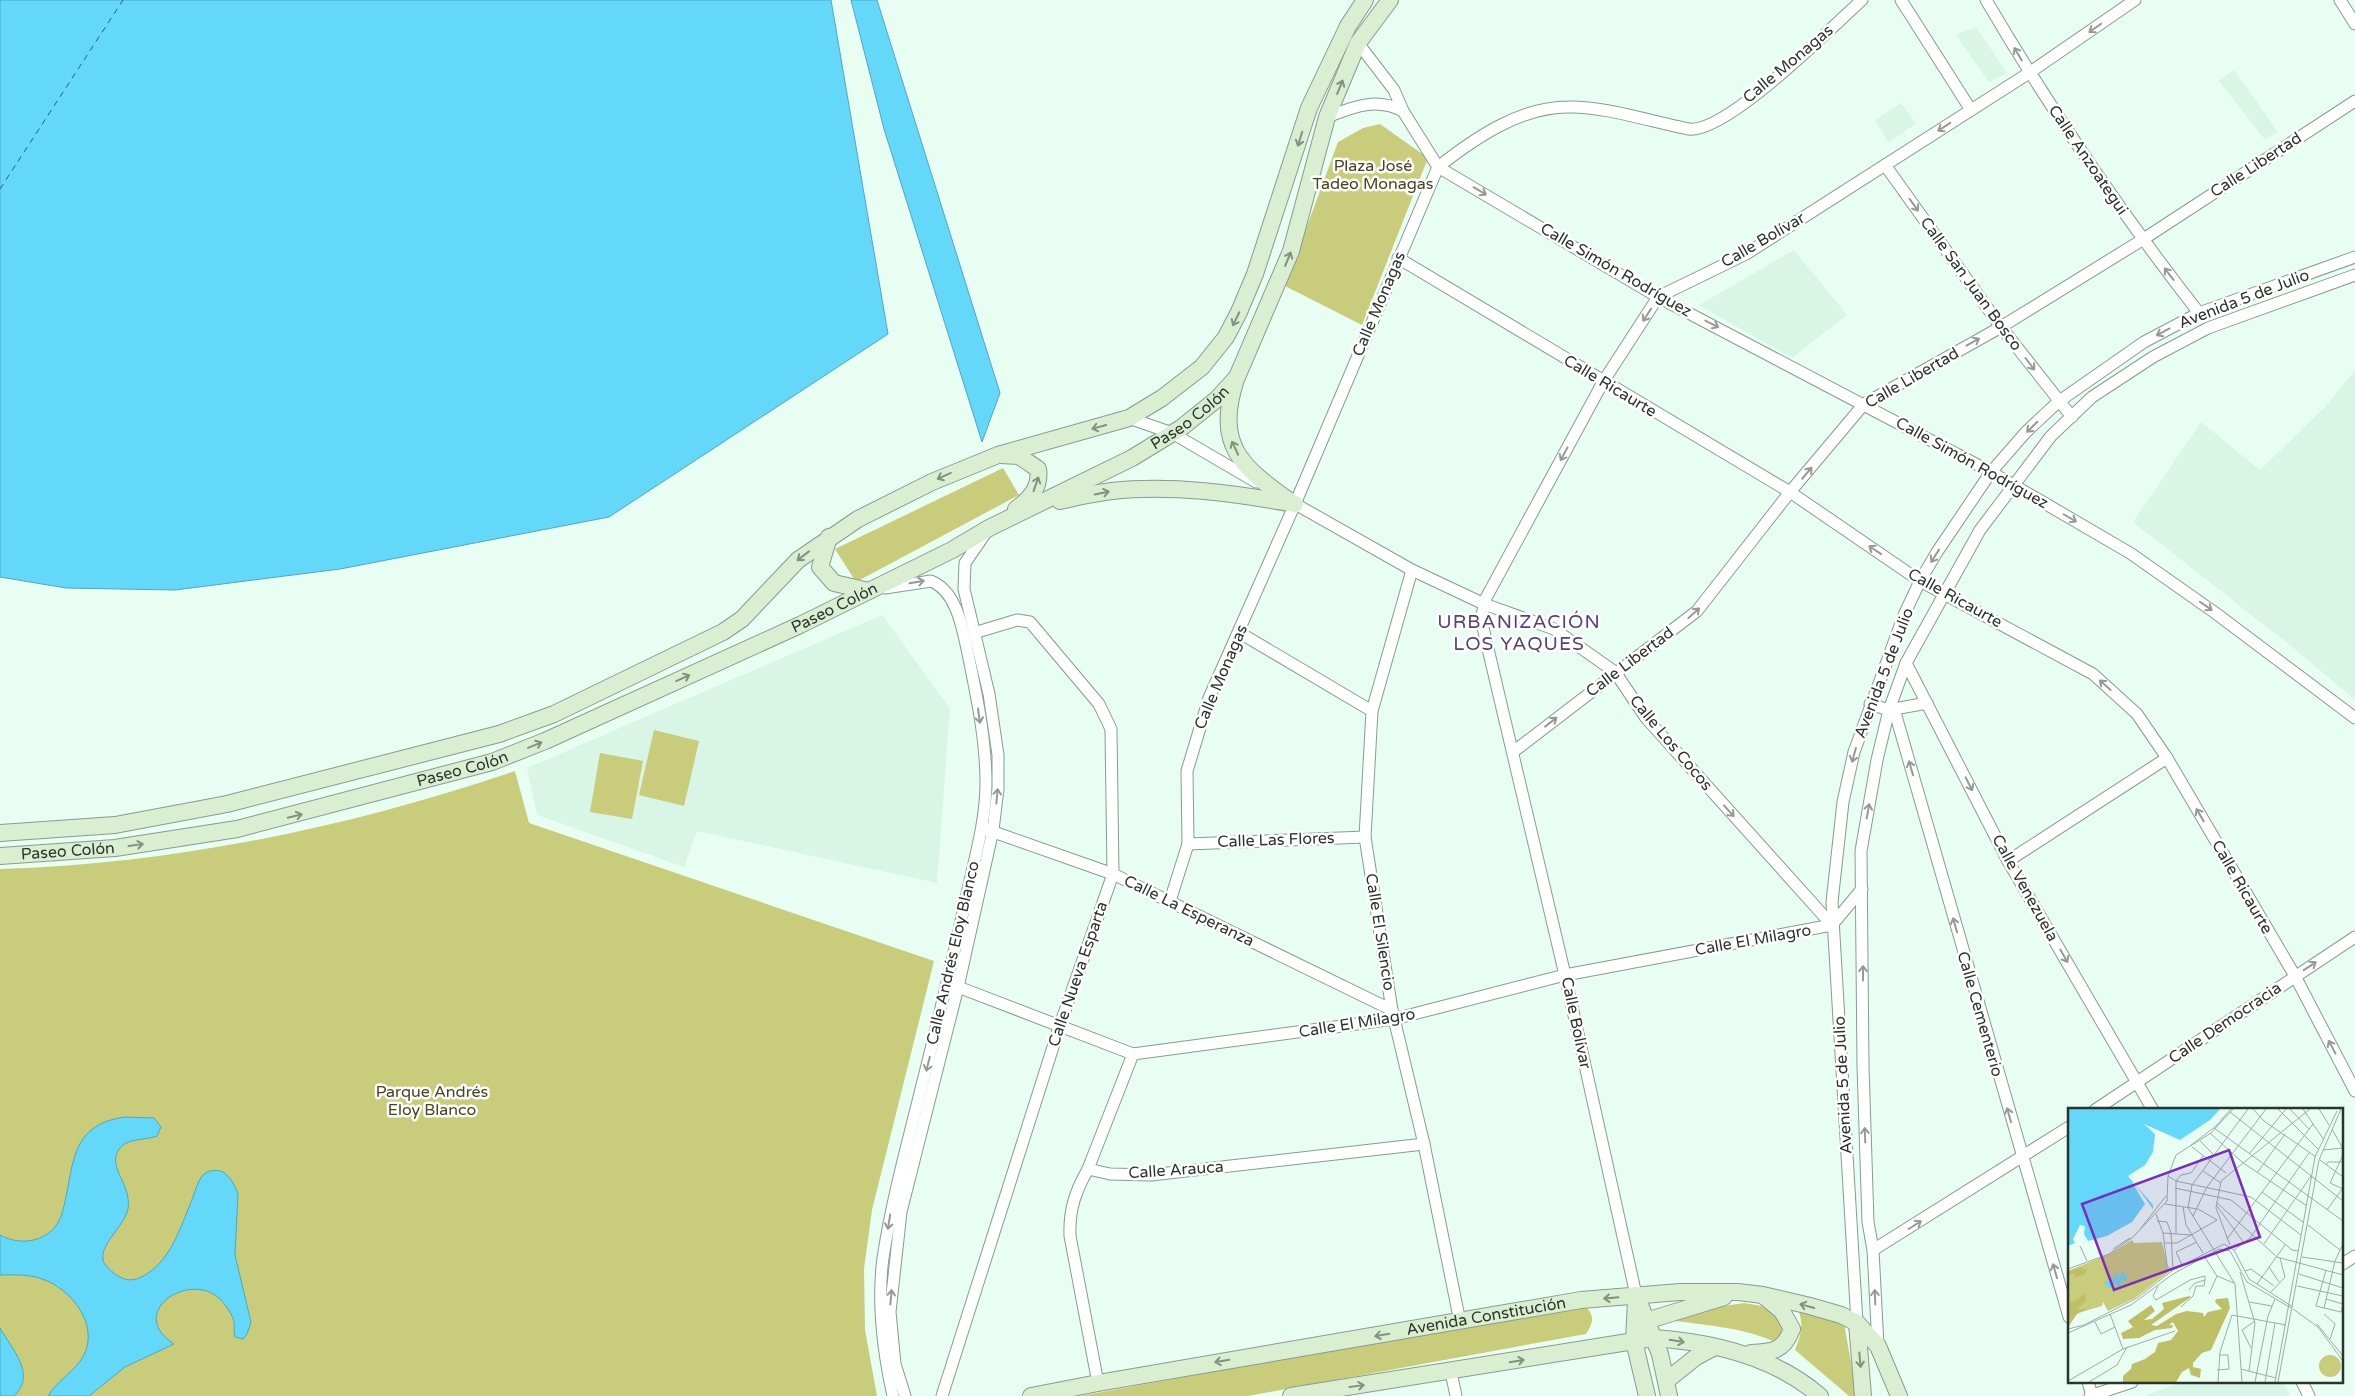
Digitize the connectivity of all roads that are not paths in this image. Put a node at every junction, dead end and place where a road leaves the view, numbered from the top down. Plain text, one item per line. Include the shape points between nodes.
1 (1365, 0) edge
2 (1390, 0) edge
3 (1862, 0) edge
4 (1901, 0) edge
5 (1986, 0) edge
6 (2135, 0) edge
7 (2340, 0) edge
8 (2123, 3) edge
9 (2355, 24) edge
10 (1358, 43) junction
11 (2029, 73) junction
12 (2355, 101) edge
13 (1971, 110) junction
14 (1403, 111) junction
15 (1327, 117) junction
16 (1885, 165) junction
17 (1438, 167) junction
18 (2142, 240) junction
19 (2355, 257) edge
20 (1398, 258) junction
21 (2355, 275) edge
22 (1658, 297) junction
23 (2199, 313) junction
24 (2001, 327) junction
25 (1237, 377) junction
26 (1603, 382) junction
27 (2058, 402) junction
28 (1864, 404) junction
29 (2072, 417) junction
30 (1129, 418) junction
31 (1172, 433) junction
32 (998, 455) junction
33 (1991, 472) junction
34 (2014, 486) junction
35 (1790, 492) junction
36 (1295, 504) junction
37 (1037, 505) junction
38 (989, 528) junction
39 (829, 537) junction
40 (1412, 570) junction
41 (1920, 581) junction
42 (869, 591) junction
43 (1943, 593) junction
44 (1484, 604) junction
45 (974, 633) junction
46 (1240, 633) junction
47 (1906, 663) junction
48 (1615, 672) junction
49 (1927, 703) junction
50 (1870, 704) junction
51 (1892, 710) junction
52 (1372, 711) junction
53 (2355, 718) edge
54 (1513, 752) junction
55 (2167, 758) junction
56 (980, 829) junction
57 (993, 830) junction
58 (0, 833) edge
59 (1365, 836) junction
60 (1188, 844) junction
61 (0, 856) edge
62 (2008, 861) junction
63 (1112, 874) junction
64 (1862, 889) junction
65 (1170, 901) junction
66 (1832, 926) junction
67 (2355, 937) edge
68 (1565, 975) junction
69 (2295, 976) junction
70 (952, 987) junction
71 (1393, 1014) junction
72 (1060, 1025) junction
73 (1134, 1054) junction
74 (2137, 1082) junction
75 (2355, 1091) edge
76 (2098, 1108) edge
77 (2152, 1108) edge
78 (2068, 1128) edge
79 (914, 1135) junction
80 (1424, 1144) junction
81 (2022, 1159) junction
82 (1088, 1168) junction
83 (1873, 1250) junction
84 (2355, 1256) edge
85 (2342, 1264) edge
86 (1738, 1292) junction
87 (1636, 1295) junction
88 (1763, 1295) junction
89 (2068, 1314) edge
90 (1646, 1321) junction
91 (1460, 1322) junction
92 (1857, 1323) junction
93 (1653, 1338) junction
94 (1634, 1341) junction
95 (1878, 1346) junction
96 (1719, 1349) junction
97 (1451, 1372) junction
98 (1098, 1382) junction
99 (2126, 1384) edge
100 (2303, 1384) edge
101 (1668, 1389) edge
102 (893, 1396) edge
103 (905, 1396) edge
104 (942, 1396) edge
105 (1031, 1396) edge
106 (1291, 1396) edge
107 (1456, 1396) edge
108 (1648, 1396) edge
109 (1820, 1396) edge
110 (1863, 1396) edge
111 (1899, 1396) edge
112 (2091, 1396) edge
113 (2309, 1396) edge

1 -> 30 street, Paseo Colón via 1348,26 1309,108 1255,274 1233,326 1211,358 1191,377
2 - 10 street, Paseo Colón
3 - 17 street, Calle Monagas via 1768,85 1704,128 1689,129 1569,106 1545,109 1481,135
4 - 13 street
11 -> 5 street, Calle Anzoategui
6 - 8 street, Calle Bolívar
7 - 9 street
8 -> 11 street, Calle Bolívar
10 - 14 street via 1394,90
15 -> 10 street, Paseo Colón
11 - 13 street, Calle Bolívar
11 - 18 street, Calle Anzoategui
12 - 18 street, Calle Libertad
13 -> 16 street, Calle Bolívar
14 - 15 street via 1383,103 1371,103
14 - 17 street
25 -> 15 street, Paseo Colón via 1291,251
16 - 22 street, Calle Bolívar via 1746,254
16 -> 24 street, Calle San Juan Bosco
17 - 20 street, Calle Monagas
17 -> 22 street, Calle Simón Rodríguez
23 -> 18 street, Calle Anzoategui
18 - 24 street, Calle Libertad
19 - 23 street, Avenida 5 de Julio
20 - 26 street, Calle Ricaurte
20 - 36 street, Calle Monagas
21 - 29 street, Avenida 5 de Julio via 2208,328 2153,357 2092,397
22 -> 26 street
22 -> 28 street, Calle Simón Rodríguez
23 -> 27 street, Avenida 5 de Julio via 2144,342
24 -> 27 street, Calle San Juan Bosco
28 -> 24 street, Calle Libertad
25 - 31 street, Paseo Colón via 1202,411
36 -> 25 street via 1260,480 1234,449 1228,420
26 - 35 street, Calle Ricaurte
26 -> 44 street
27 - 29 street, Calle San Juan Bosco
27 -> 33 street, Avenida 5 de Julio
28 - 33 street, Calle Simón Rodríguez
35 -> 28 street, Calle Libertad
29 - 34 street, Avenida 5 de Julio via 2051,436
30 - 31 street, Calle Los Cocos
30 -> 32 street, Paseo Colón
31 - 36 street, Calle Los Cocos
31 - 37 street, Paseo Colón via 1132,458
38 -> 32 street via 1029,498 1040,479 1038,469 1029,461 1019,456
32 -> 39 street, Paseo Colón via 889,501
33 - 34 street, Calle Simón Rodríguez
33 -> 41 street, Avenida 5 de Julio
34 - 43 street, Avenida 5 de Julio via 1980,530
34 -> 53 street, Calle Simón Rodríguez via 2130,553
41 -> 35 street, Calle Ricaurte
48 -> 35 street, Calle Libertad via 1698,611
37 -> 36 street via 1112,491 1173,489
36 - 40 street, Calle Los Cocos
36 - 46 street, Calle Monagas
37 - 38 street, Paseo Colón
38 - 42 street, Paseo Colón
38 - 45 street, Calle Andrés Eloy Blanco via 970,553 963,574
39 - 42 street via 820,567 834,583
39 -> 58 street, Paseo Colón via 798,560 742,619 723,632 554,714 498,734 218,806 115,825
40 - 44 street, Calle Los Cocos
40 - 52 street, Calle El Silencio
41 - 43 street, Calle Ricaurte
41 - 50 street, Avenida 5 de Julio
42 -> 56 street, Calle Andrés Eloy Blanco via 931,581 948,596 961,621 984,752 986,785
61 -> 42 street, Paseo Colón via 115,848 237,829 483,765 545,741
43 - 47 street, Avenida 5 de Julio
55 -> 43 street, Calle Ricaurte via 2137,714 2093,674
44 - 48 street, Calle Los Cocos via 1554,629
44 - 54 street, Calle Bolívar via 1481,618
57 -> 45 street, Calle Andrés Eloy Blanco via 998,755 989,694
45 - 63 street, Calle Nueva Esparta via 1017,620 1030,622 1099,704 1111,729
46 - 52 street
46 - 60 street, Calle Monagas via 1210,698 1191,754 1186,785
47 - 49 street, Calle Venezuela
47 - 51 street, Avenida 5 de Julio
54 -> 48 street, Calle Libertad
48 -> 66 street, Calle Los Cocos via 1646,718
49 - 51 street
49 -> 62 street, Calle Venezuela
50 - 51 street
50 -> 66 street, Avenida 5 de Julio via 1854,752 1843,802
64 -> 51 street, Avenida 5 de Julio via 1861,851 1878,760
81 -> 51 street, Calle Cementerio
52 - 59 street, Calle El Silencio
54 - 68 street, Calle Bolívar
55 - 62 street
69 -> 55 street, Calle Ricaurte
56 - 57 street, Calle La Esperanza
56 - 70 street, Calle Andrés Eloy Blanco
57 - 63 street, Calle La Esperanza
57 - 70 street, Calle Andrés Eloy Blanco
59 - 60 street, Calle Las Flores
59 - 71 street, Calle El Silencio
60 - 65 street, Calle Monagas
62 -> 74 street, Calle Venezuela
63 - 65 street, Calle La Esperanza
63 - 72 street, Calle Nueva Esparta
64 - 66 street
83 -> 64 street, Avenida 5 de Julio via 1868,1222 1863,1086
65 - 71 street, Calle La Esperanza
66 - 68 street, Calle El Milagro
66 - 92 street, Avenida 5 de Julio
69 -> 67 street, Calle Democracia
68 - 71 street, Calle El Milagro
68 - 87 street, Calle Bolívar
69 - 74 street, Calle Democracia
75 -> 69 street, Calle Ricaurte
70 - 72 street, Calle El Milagro
70 - 79 street, Calle Andrés Eloy Blanco
71 - 73 street, Calle El Milagro
71 - 80 street, Calle El Silencio
72 - 73 street, Calle El Milagro
72 - 104 street, Calle Nueva Esparta
73 - 82 street
74 - 76 street, Calle Democracia
74 - 77 street, Calle Venezuela
78 - 81 street
79 -> 102 street, Calle Andrés Eloy Blanco via 891,1213 883,1260 881,1311 885,1363
103 -> 79 street, Calle Andrés Eloy Blanco via 894,1364 890,1312 900,1212
80 - 82 street, Calle Arauca via 1151,1175 1110,1174
80 - 91 street, Calle El Silencio
83 -> 81 street
89 -> 81 street, Calle Cementerio
82 - 98 street via 1069,1214 1070,1236
95 -> 83 street, Avenida 5 de Julio
84 - 85 street
86 - 87 street, Avenida Constitución
86 - 88 street, Avenida Constitución
86 - 90 street
87 - 90 street
87 -> 91 street, Avenida Constitución via 1581,1300
87 - 94 street
92 -> 88 street, Avenida Constitución
88 - 96 street via 1789,1322 1792,1328 1787,1341 1770,1352
90 - 93 street
91 -> 98 street, Avenida Constitución
92 - 95 street, Avenida Constitución
92 -> 110 street
93 - 94 street
93 -> 96 street
93 - 101 street
97 -> 94 street
94 - 108 street
95 - 111 street, Avenida Constitución
96 - 101 street via 1696,1358
96 - 109 street via 1761,1360 1789,1372
106 -> 97 street
97 - 107 street
98 - 105 street, Avenida Constitución
99 - 112 street
100 - 113 street

